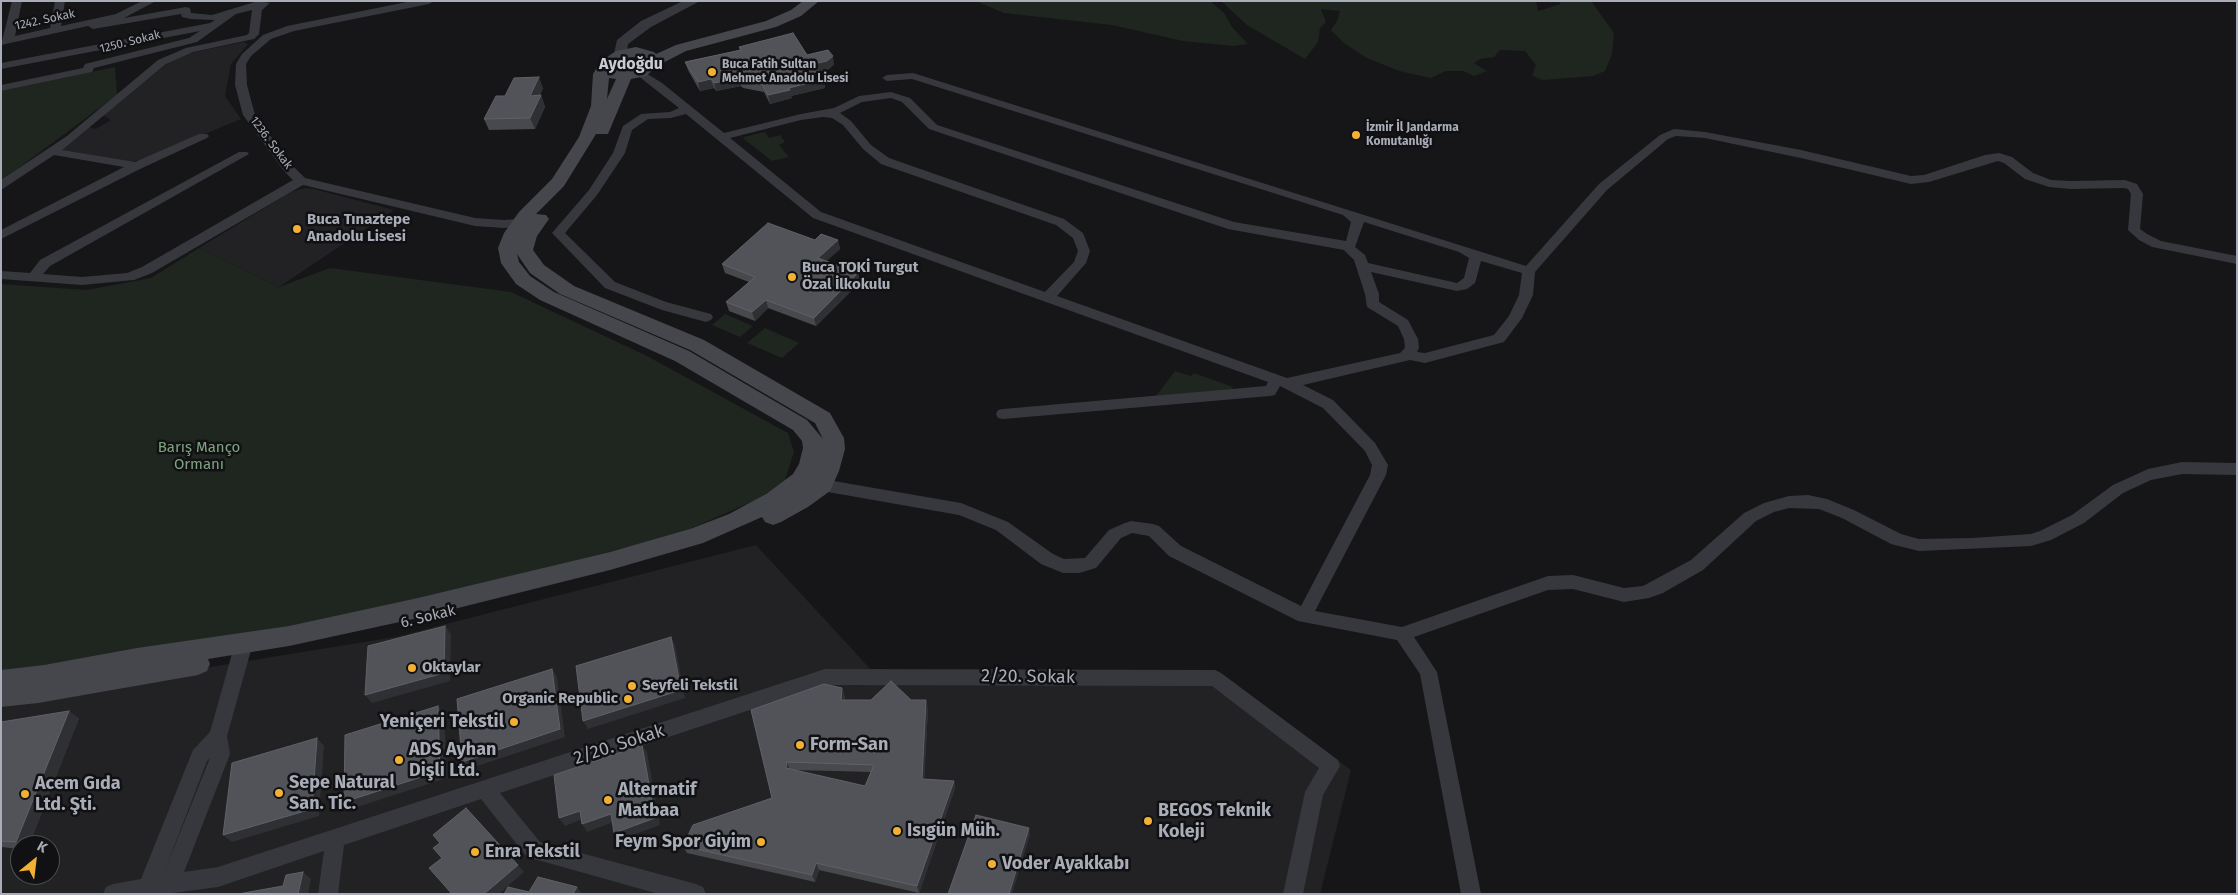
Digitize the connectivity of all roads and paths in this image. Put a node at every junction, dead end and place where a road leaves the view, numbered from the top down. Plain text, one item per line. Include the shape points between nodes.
1 (17, 1) edge
2 (60, 1) edge
3 (151, 1) edge
4 (429, 1) edge
5 (694, 1) edge
6 (797, 1) edge
7 (812, 1) edge
8 (265, 2) edge
9 (14, 14) junction
10 (231, 14) junction
11 (1, 17) edge
12 (93, 24) junction
13 (214, 24) junction
14 (55, 31) junction
15 (250, 37) junction
16 (264, 40) junction
17 (5, 41) edge
18 (91, 48) junction
19 (629, 53) junction
20 (653, 62) junction
21 (606, 64) junction
22 (1, 66) edge
23 (88, 66) junction
24 (633, 75) junction
25 (887, 78) dead end
26 (1, 88) edge
27 (688, 109) junction
28 (824, 114) junction
29 (203, 136) dead end
30 (722, 137) junction
31 (50, 151) junction
32 (243, 154) dead end
33 (136, 166) junction
34 (301, 182) junction
35 (1, 186) edge
36 (1347, 212) junction
37 (530, 222) junction
38 (1, 235) edge
39 (1348, 247) junction
40 (1474, 254) junction
41 (2237, 260) edge
42 (1362, 266) junction
43 (1529, 271) junction
44 (1, 275) edge
45 (34, 277) junction
46 (1048, 297) junction
47 (706, 317) dead end
48 (1408, 355) junction
49 (1282, 381) junction
50 (1003, 414) dead end
51 (2237, 469) edge
52 (819, 476) junction
53 (1304, 616) junction
54 (1402, 634) junction
55 (243, 650) junction
56 (1, 681) edge
57 (1, 696) edge
58 (218, 736) junction
59 (485, 789) junction
60 (335, 839) junction
61 (170, 883) junction
62 (148, 887) junction
63 (114, 894) edge
64 (328, 894) edge
65 (696, 894) edge
66 (1293, 894) edge
67 (1471, 894) edge

1 - 9 street
2 - 14 street
3 - 12 street, 1242. Sokak
4 - 16 street, 1236. Sokak via 291,28
5 - 19 street via 634,32 622,43
6 - 19 main road via 764,19
7 - 20 main road via 796,13 771,24 681,48
8 - 10 street
8 - 15 street via 257,10 254,34
9 - 11 street
9 - 17 street
10 - 12 street via 197,18 186,15 186,10
10 - 13 street, 1250. Sokak
12 - 14 street, 1242. Sokak
12 - 18 street
13 - 18 street
13 - 23 street, 1250. Sokak via 194,40
14 - 17 street, 1242. Sokak
15 - 16 street
15 - 31 street via 190,50 162,62 78,132
16 - 34 street, 1236. Sokak via 247,54 241,64 241,84 249,115
18 - 22 street
18 - 23 street
19 - 20 main road via 649,54
19 - 21 main road
20 - 24 main road via 647,70
21 - 24 main road via 612,74
21 - 37 main road via 601,74 599,106 583,144
23 - 26 street, 1250. Sokak via 88,70
24 - 27 street
24 - 37 main road via 575,178
25 - 36 street via 913,76
27 - 30 street
27 - 47 street via 671,115 645,116 627,128 619,153 593,192 558,233 610,285 670,309
28 - 30 street
28 - 39 street via 859,99 900,97 933,127 1232,226
28 - 46 street via 843,120 884,161 1048,217 1073,230 1083,245 1082,258
29 - 33 street
30 - 46 street via 817,215
31 - 33 street
31 - 35 street
32 - 45 street via 45,263
33 - 38 street
34 - 37 street, 1236. Sokak via 475,222
34 - 45 street via 147,270 129,277 98,281
36 - 39 street via 1358,221
36 - 40 street
37 - 52 main road via 511,238 507,253 513,269 523,280 555,301 682,356 800,425 812,439
39 - 42 street via 1360,258
40 - 42 street via 1470,280 1462,286
40 - 43 street
41 - 43 street via 2157,244 2143,237 2134,230 2138,194 2125,184 2049,183 2029,176 1999,157 1912,180 1801,154 1674,132 1664,136 1603,187
42 - 48 street via 1372,294 1372,304 1403,323 1411,339 1412,348
43 - 48 street via 1526,295 1499,338 1425,358
44 - 45 street
46 - 49 street
48 - 49 street via 1321,377
49 - 50 street via 1270,391
49 - 53 street via 1328,404 1370,447 1380,465 1378,475
51 - 54 street via 2182,468 2148,475 2118,489 2078,519 2031,540 1919,545 1897,540 1821,503 1789,502 1750,517 1697,565 1658,588 1624,595 1573,582 1548,583
52 - 53 street via 960,509 1002,526 1047,559 1063,566 1090,564 1114,534 1131,527 1152,530 1175,551
52 - 55 main road, 6. Sokak via 800,501 763,521 683,553 406,623
53 - 54 street
54 - 67 street via 1428,672
55 - 56 main road, 6. Sokak via 137,659
55 - 57 main road, 6. Sokak via 38,692
55 - 58 street
58 - 61 street via 221,754
58 - 62 street via 200,756
59 - 60 street, 2/20. Sokak
59 - 65 street via 534,850
59 - 66 street, 2/20. Sokak via 825,677 1215,678 1331,766 1314,792
60 - 61 street, 2/20. Sokak via 218,877
60 - 64 street
61 - 62 street, 2/20. Sokak
62 - 63 street, 2/20. Sokak

